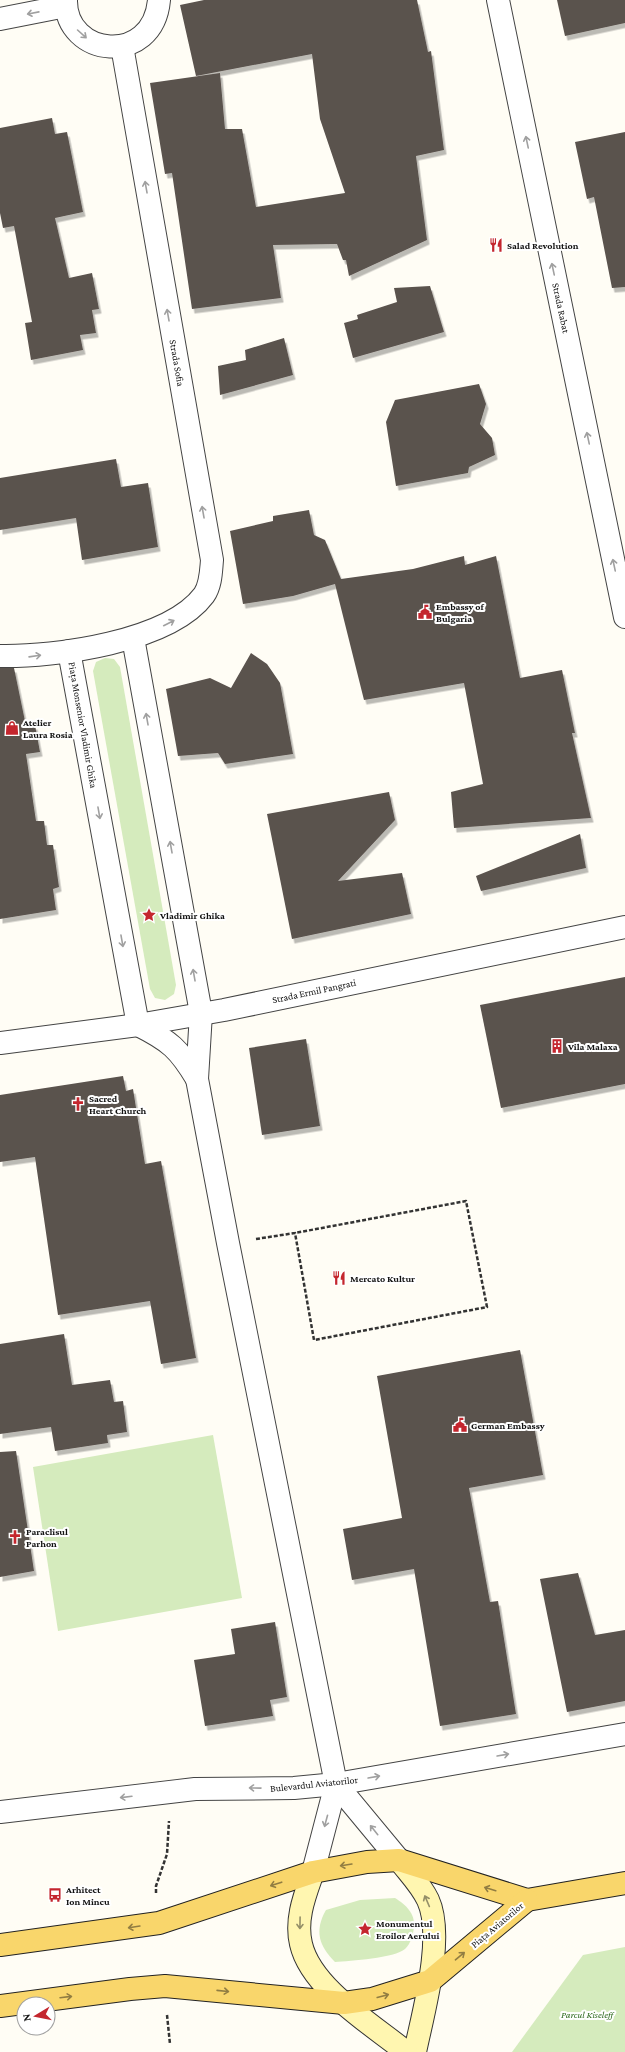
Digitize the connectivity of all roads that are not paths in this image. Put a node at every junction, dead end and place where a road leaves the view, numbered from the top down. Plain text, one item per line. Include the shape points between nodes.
1 (159, 0) edge
2 (498, 0) edge
3 (66, 3) edge
4 (0, 19) edge
5 (122, 46) junction
6 (625, 617) edge
7 (133, 638) junction
8 (69, 650) junction
9 (0, 656) edge
10 (625, 927) edge
11 (201, 1013) junction
12 (138, 1025) junction
13 (0, 1043) edge
14 (197, 1079) junction
15 (625, 1734) edge
16 (336, 1784) junction
17 (0, 1812) edge
18 (399, 1860) junction
19 (313, 1872) junction
20 (625, 1883) edge
21 (527, 1900) junction
22 (0, 1945) edge
23 (430, 1981) junction
24 (344, 2003) junction
25 (0, 2006) edge
26 (406, 2052) edge
27 (415, 2052) edge

1 - 5 street via 158,12 145,34 135,42
6 -> 2 street, Strada Rabat
3 -> 4 street
3 -> 5 street via 71,21 80,34 100,45
7 -> 5 street, Strada Sofia via 156,629 191,608 204,594 210,579 212,560
7 - 8 street, Piața Monsenior Vladimir Ghika
11 -> 7 street
9 -> 8 street via 28,657
8 -> 12 street, Piața Monsenior Vladimir Ghika
10 - 11 street, Strada Ermil Pangrati
11 - 12 street, Strada Ermil Pangrati
11 - 14 street
12 - 13 street, Strada Ermil Pangrati
12 - 14 street via 173,1045
14 - 16 street
16 -> 15 street, Bulevardul Aviatorilor
16 -> 17 street, Bulevardul Aviatorilor via 294,1788 195,1789
18 -> 16 street
16 -> 19 street
18 -> 19 main road, Piața Aviatorilor via 367,1862
21 -> 18 main road, Piața Aviatorilor
23 -> 18 main road via 434,1922 428,1901
19 -> 22 main road, Piața Aviatorilor via 159,1923
19 -> 24 main road via 302,1906 301,1943 308,1963
20 - 21 main road
23 -> 21 main road, Piața Aviatorilor
24 -> 23 main road, Piața Aviatorilor via 372,1999
23 - 27 main road
25 -> 24 main road, Piața Aviatorilor via 130,1989 184,1987
24 - 26 main road

